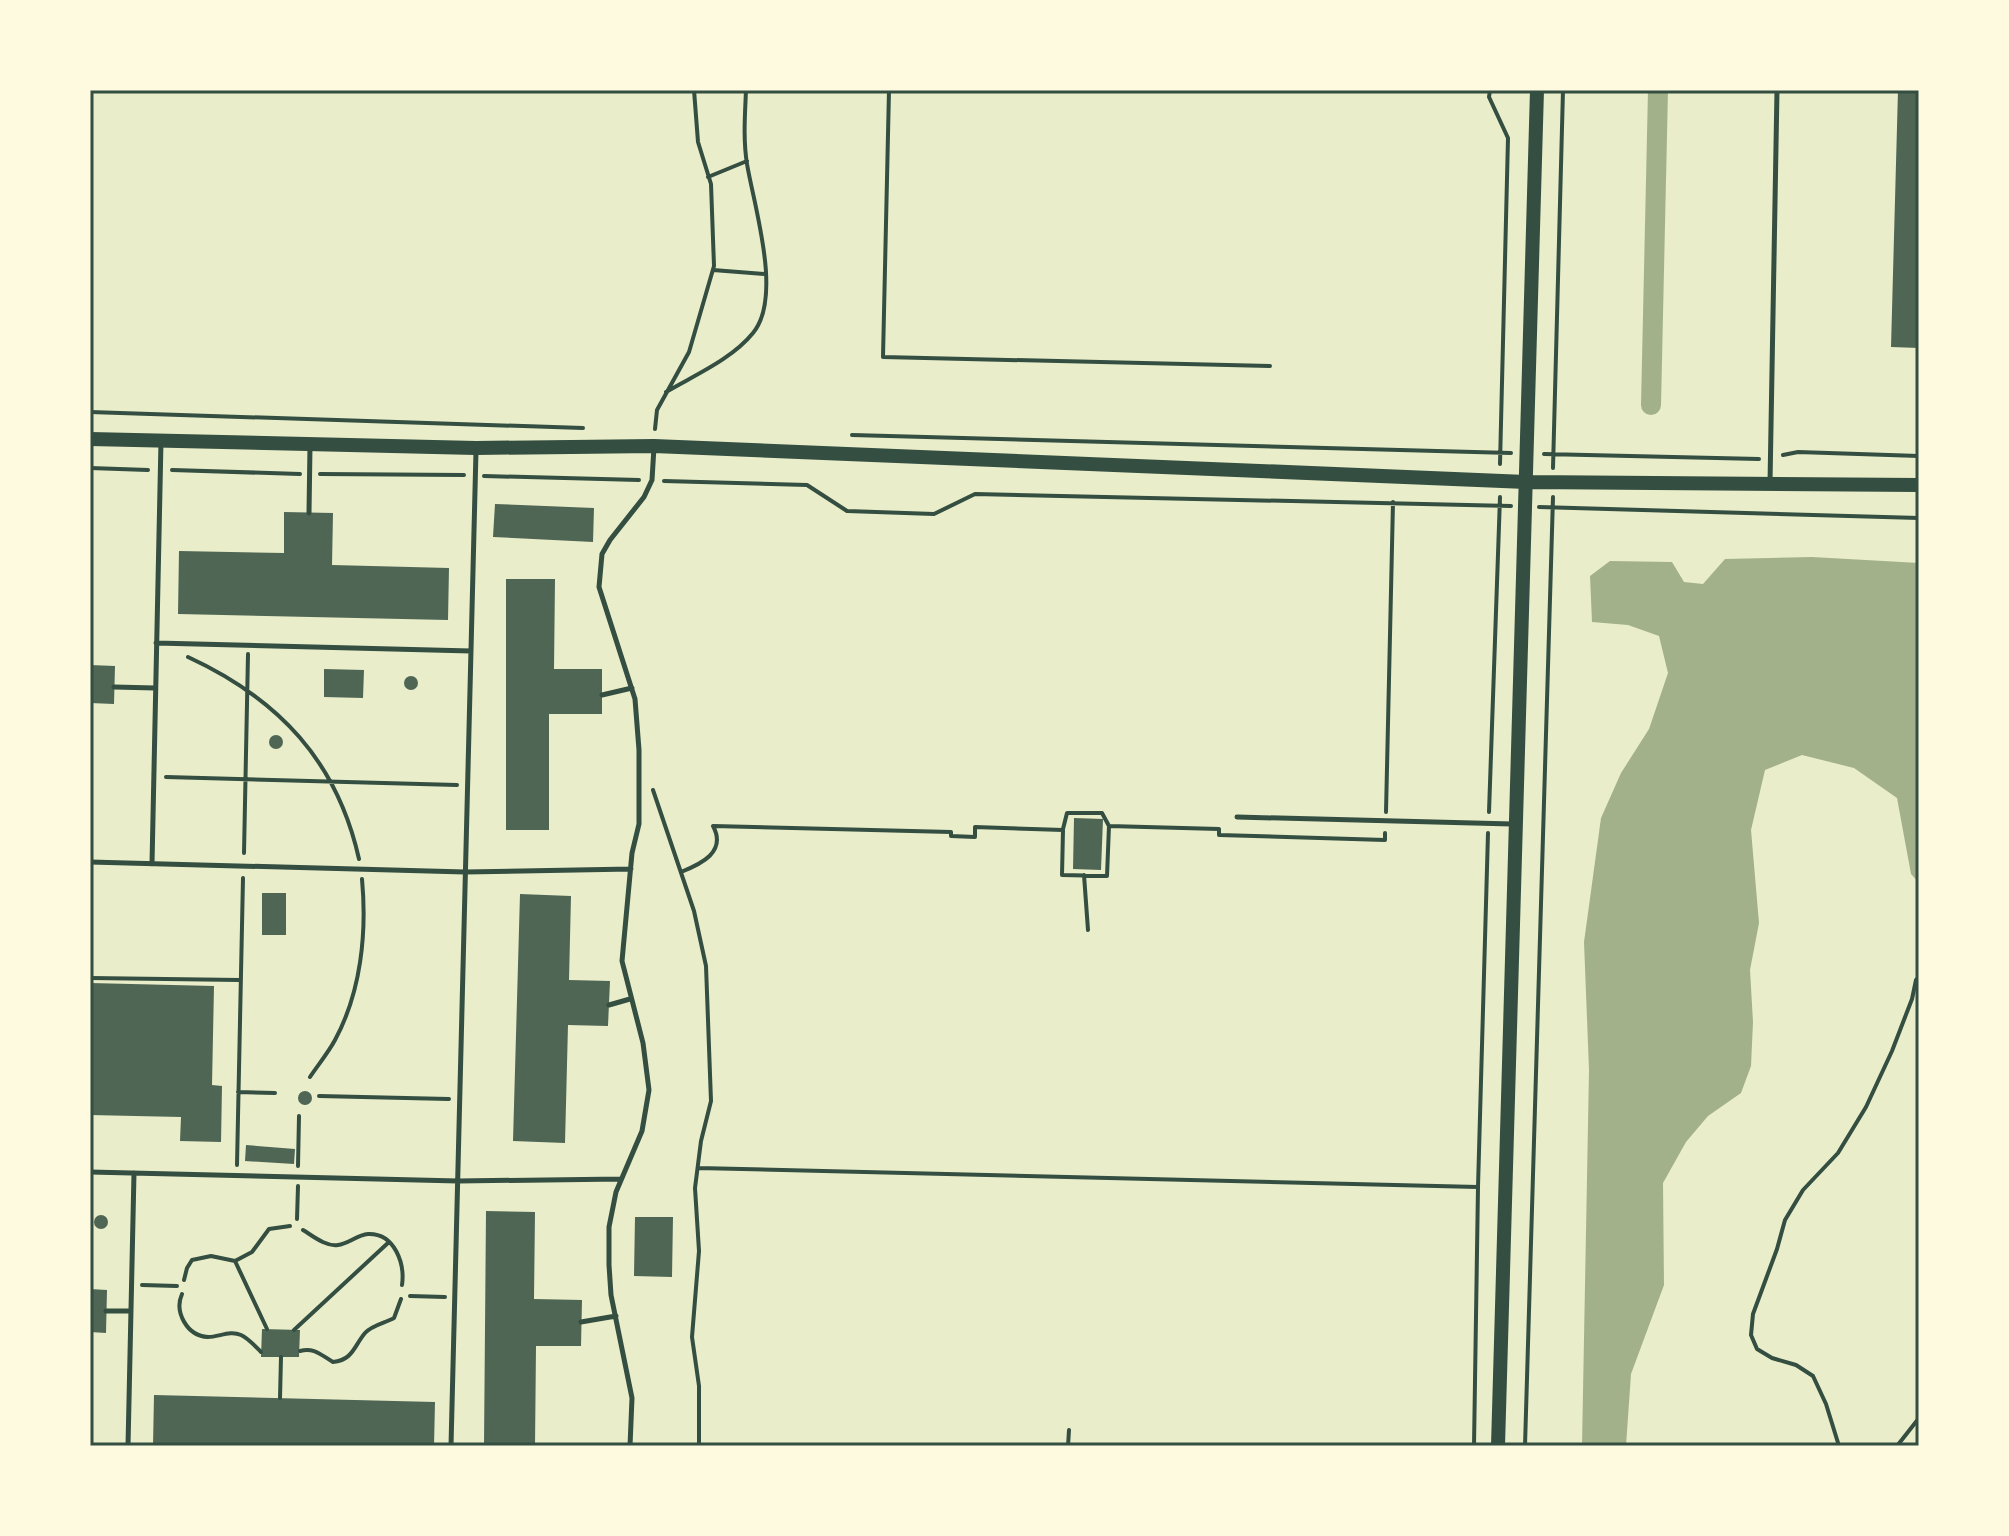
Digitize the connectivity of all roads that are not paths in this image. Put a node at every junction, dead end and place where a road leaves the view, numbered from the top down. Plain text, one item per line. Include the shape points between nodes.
1 (1537, 90) edge
2 (1777, 90) edge
3 (90, 439) edge
4 (161, 440) junction
5 (310, 444) junction
6 (654, 446) junction
7 (476, 448) junction
8 (1528, 482) junction
9 (1770, 484) junction
10 (1919, 485) edge
11 (309, 513) dead end
12 (156, 643) junction
13 (471, 651) junction
14 (114, 687) dead end
15 (155, 688) junction
16 (632, 688) junction
17 (602, 695) dead end
18 (1237, 817) dead end
19 (1514, 824) junction
20 (90, 862) edge
21 (152, 864) junction
22 (631, 869) junction
23 (465, 872) junction
24 (630, 999) junction
25 (609, 1005) dead end
26 (90, 1172) edge
27 (134, 1173) junction
28 (621, 1179) junction
29 (458, 1181) junction
30 (106, 1311) dead end
31 (131, 1311) junction
32 (616, 1316) junction
33 (581, 1322) dead end
34 (128, 1446) edge
35 (451, 1446) edge
36 (630, 1446) edge
37 (1498, 1446) edge

1 - 8 street
2 - 9 lane
3 - 4 street
4 - 5 street
4 - 12 lane
5 - 7 street
5 - 11 lane
6 - 7 street
6 - 8 street
6 - 16 lane via 652,480 610,540 599,572 599,587
7 - 13 lane
8 - 9 street
8 - 19 street
9 - 10 street
12 - 13 lane
12 - 15 lane
13 - 23 lane
14 - 15 lane
15 - 21 lane
16 - 17 lane
16 - 22 lane via 639,824
18 - 19 lane
19 - 37 street
20 - 21 lane
21 - 23 lane
22 - 23 lane
22 - 24 lane via 622,961
23 - 29 lane
24 - 25 lane
24 - 28 lane via 649,1090 642,1131
26 - 27 lane
27 - 29 lane
27 - 31 lane
28 - 29 lane
28 - 32 lane via 609,1227
29 - 35 lane
30 - 31 lane
31 - 34 lane
32 - 33 lane
32 - 36 lane via 632,1398

